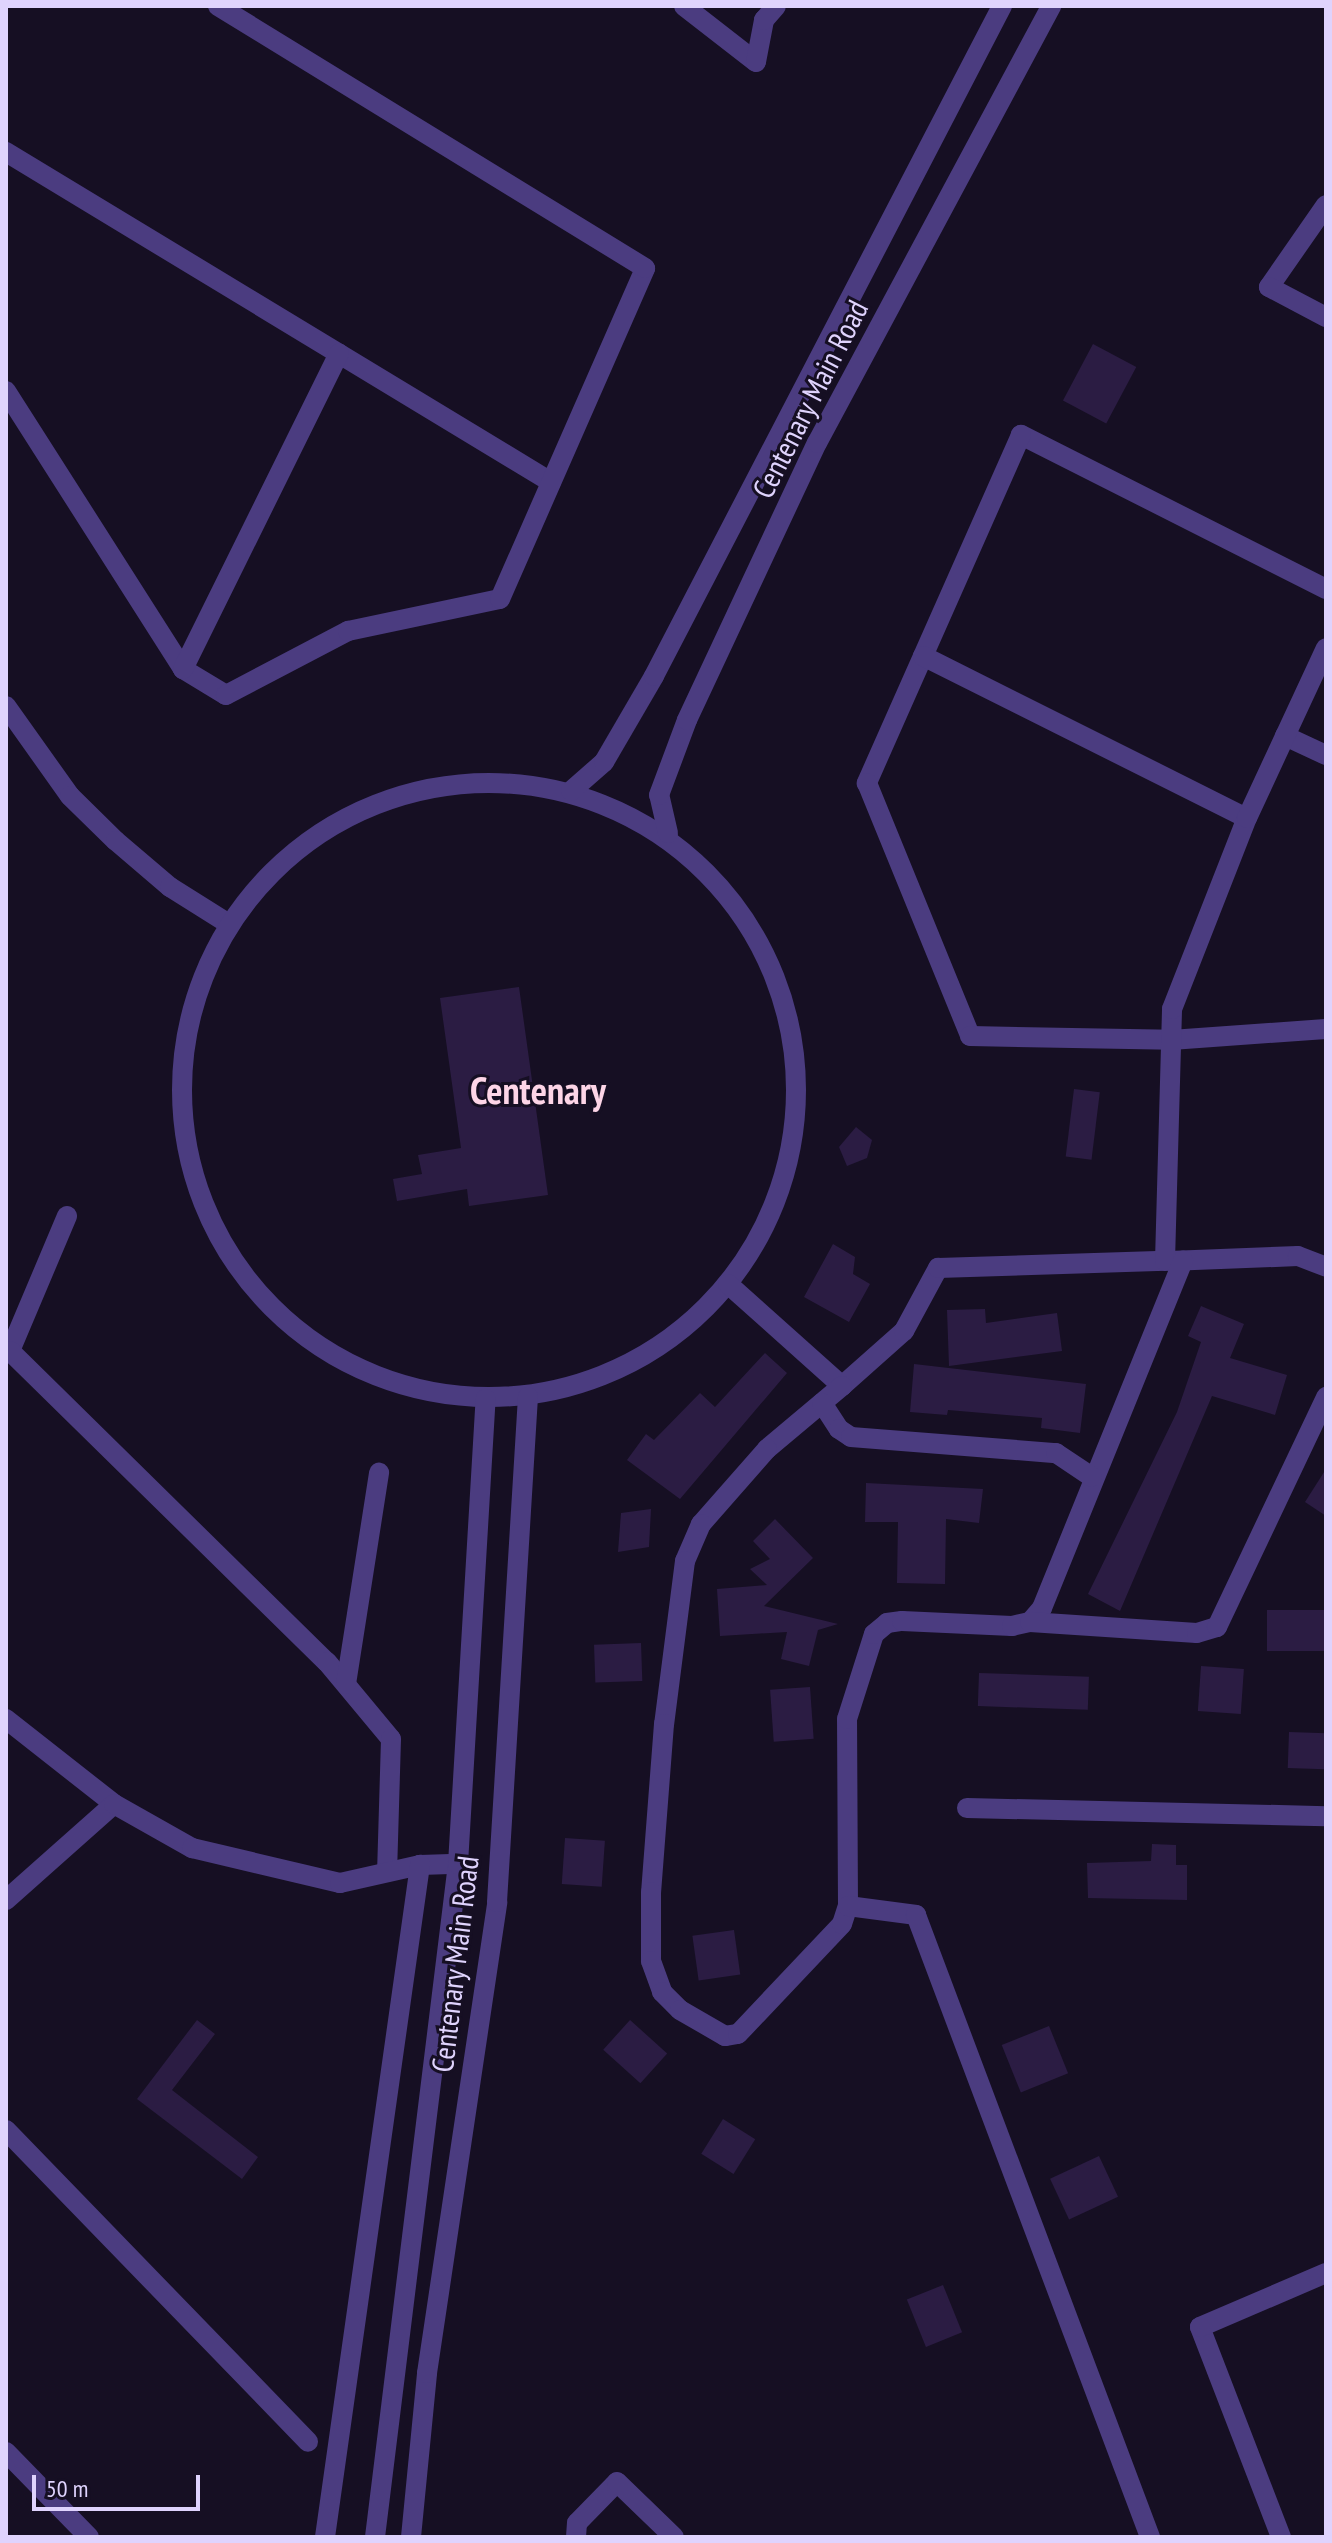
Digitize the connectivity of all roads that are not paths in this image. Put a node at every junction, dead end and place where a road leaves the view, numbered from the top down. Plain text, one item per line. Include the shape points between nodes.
1 (218, 6) edge
2 (684, 6) edge
3 (776, 6) edge
4 (1002, 6) edge
5 (1051, 6) edge
6 (6, 152) edge
7 (1326, 205) edge
8 (1326, 317) edge
9 (339, 354) junction
10 (6, 391) edge
11 (551, 482) junction
12 (1326, 589) edge
13 (1326, 648) edge
14 (923, 656) junction
15 (183, 669) junction
16 (6, 706) edge
17 (1285, 736) junction
18 (1326, 755) edge
19 (571, 791) junction
20 (1247, 818) junction
21 (668, 833) junction
22 (229, 924) junction
23 (1326, 1029) edge
24 (1171, 1040) junction
25 (67, 1216) dead end
26 (1174, 1261) junction
27 (1326, 1267) edge
28 (728, 1284) junction
29 (842, 1386) junction
30 (528, 1397) junction
31 (1326, 1397) edge
32 (486, 1399) junction
33 (822, 1403) junction
34 (379, 1473) dead end
35 (1092, 1477) junction
36 (1030, 1622) junction
37 (346, 1684) junction
38 (6, 1719) edge
39 (114, 1804) junction
40 (967, 1808) dead end
41 (1326, 1816) edge
42 (458, 1864) junction
43 (420, 1865) junction
44 (387, 1872) junction
45 (6, 1900) edge
46 (848, 1906) junction
47 (6, 2130) edge
48 (1326, 2273) edge
49 (308, 2442) dead end
50 (6, 2452) edge
51 (89, 2537) edge
52 (325, 2537) edge
53 (375, 2537) edge
54 (411, 2537) edge
55 (576, 2537) edge
56 (674, 2537) edge
57 (1150, 2537) edge
58 (1281, 2537) edge

1 - 11 street via 645,268
2 - 3 street via 756,62 764,20
4 - 19 street, Centenary Main Road via 654,676 604,762
5 - 21 street, Centenary Main Road via 817,443 687,720 659,795
6 - 9 street
7 - 8 street via 1269,287
9 - 11 street
9 - 15 street
10 - 15 street
11 - 15 street via 500,599 348,631 226,695
12 - 14 street via 1021,435
13 - 17 street
14 - 20 street
14 - 24 street via 867,783 970,1036
16 - 22 street via 70,796 116,841 170,887
17 - 18 street
17 - 20 street
19 - 21 street, Centenary Main Road
19 - 22 street, Centenary Main Road via 469,781 398,794 332,824 275,868
20 - 24 street via 1172,1009
21 - 28 street, Centenary Main Road via 743,915 778,986 795,1063 792,1142 770,1217
22 - 32 street, Centenary Main Road via 198,990 183,1061 185,1134 204,1204 239,1268 277,1311 347,1364 415,1389
23 - 24 street
24 - 26 street
25 - 37 street via 10,1351
26 - 27 street via 1298,1256
26 - 29 street via 938,1268 904,1331
26 - 35 street
28 - 29 street
28 - 30 street, Centenary Main Road via 672,1339 604,1377
29 - 33 street
30 - 32 street, Centenary Main Road
30 - 54 street, Centenary Main Road via 497,1902 427,2373
31 - 36 street via 1217,1627 1197,1633
32 - 42 street, Centenary Main Road
33 - 35 street via 851,1437 1056,1453
33 - 46 street via 767,1449 701,1524 685,1561 651,1892 651,1961 662,1992 712,2033 738,2034 831,1938
34 - 37 street
35 - 36 street via 1042,1608
36 - 46 street via 1012,1626 902,1621 887,1623 874,1634 847,1719
37 - 44 street via 391,1739
38 - 39 street
39 - 44 street via 192,1848 340,1883
39 - 45 street
40 - 41 street
42 - 43 street
42 - 53 street, Centenary Main Road
43 - 44 street
43 - 52 street
46 - 57 street via 916,1915
47 - 49 street
48 - 58 street via 1200,2327
50 - 51 street
55 - 56 street via 577,2523 617,2482

